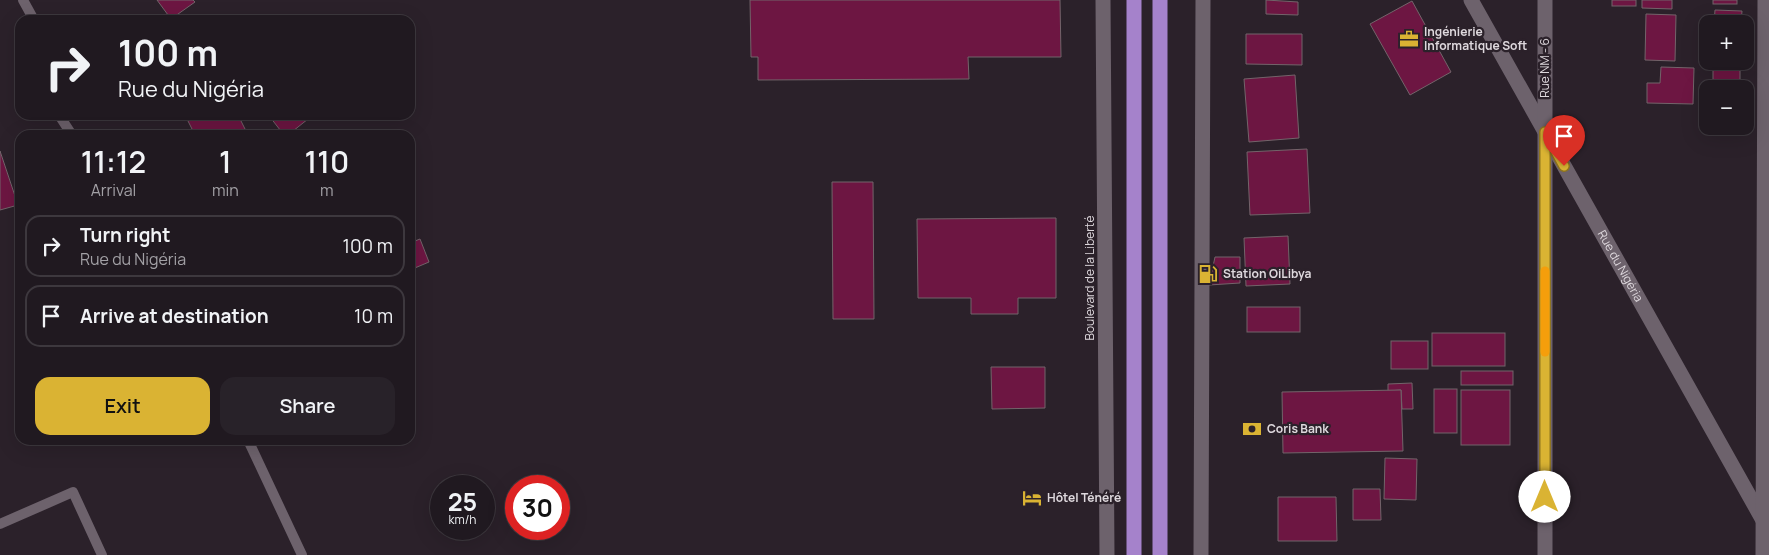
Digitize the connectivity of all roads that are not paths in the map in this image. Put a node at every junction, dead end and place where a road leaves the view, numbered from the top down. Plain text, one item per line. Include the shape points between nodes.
1 (23, 0) edge
2 (1103, 0) edge
3 (1134, 0) edge
4 (1160, 0) edge
5 (1203, 0) edge
6 (1471, 0) edge
7 (1545, 0) edge
8 (1764, 0) edge
9 (31, 15) edge
10 (1545, 132) junction
11 (250, 445) edge
12 (0, 524) edge
13 (1766, 525) edge
14 (102, 555) edge
15 (302, 555) edge
16 (1107, 555) edge
17 (1134, 555) edge
18 (1160, 555) edge
19 (1201, 555) edge
20 (1545, 555) edge
21 (1763, 555) edge

1 - 9 lane
2 - 16 street, Boulevard de la Liberté
3 - 17 highway
4 - 18 highway
5 - 19 street
6 - 10 street, Rue du Nigéria
7 - 10 street, Rue NM - 6
8 - 13 street
10 - 13 street, Rue du Nigéria
10 - 20 street, Rue NM - 6
11 - 15 lane
12 - 14 lane via 73,492
13 - 21 street

